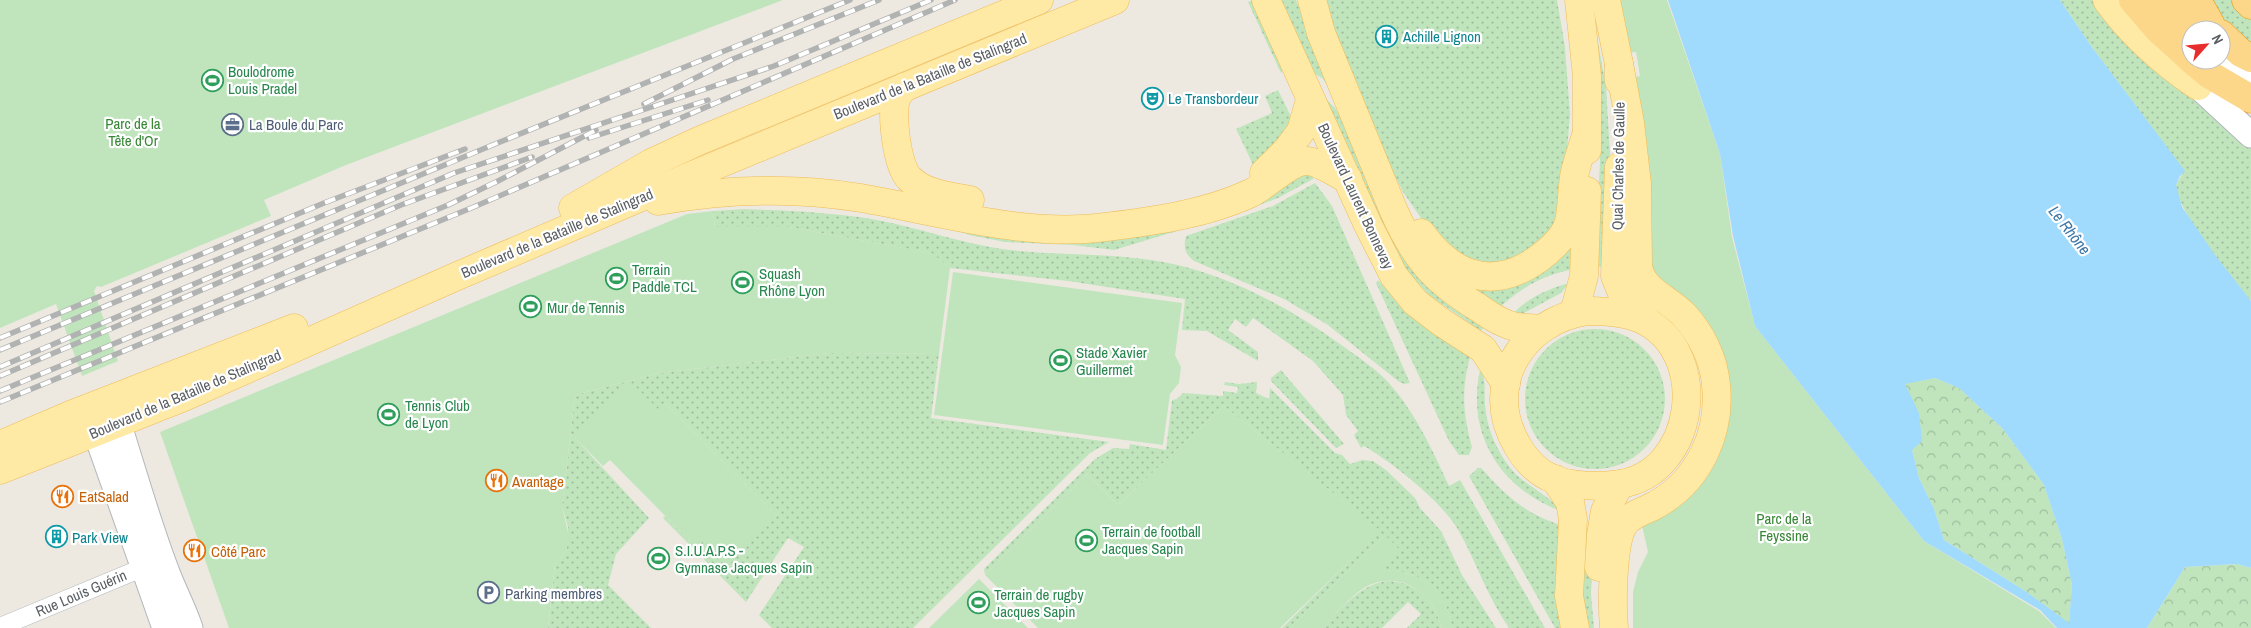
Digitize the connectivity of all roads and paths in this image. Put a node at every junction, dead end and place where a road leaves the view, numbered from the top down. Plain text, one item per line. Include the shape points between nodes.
1 (1040, 0) edge
2 (1082, 0) edge
3 (1115, 0) edge
4 (1266, 0) edge
5 (1302, 0) edge
6 (1312, 0) edge
7 (1579, 0) edge
8 (1606, 0) edge
9 (2107, 0) edge
10 (2133, 0) edge
11 (2165, 0) edge
12 (2186, 0) edge
13 (2196, 0) edge
14 (2246, 0) edge
15 (2251, 5) edge
16 (2194, 20) edge
17 (2201, 20) edge
18 (2204, 20) edge
19 (1321, 33) junction
20 (2231, 46) edge
21 (2181, 49) edge
22 (2231, 57) edge
23 (2251, 58) edge
24 (1619, 64) junction
25 (2231, 68) edge
26 (2251, 69) edge
27 (2204, 70) edge
28 (2251, 82) edge
29 (2198, 86) junction
30 (904, 87) junction
31 (2251, 99) edge
32 (1310, 100) junction
33 (2251, 112) edge
34 (1588, 132) junction
35 (2251, 135) edge
36 (1374, 159) junction
37 (1348, 179) junction
38 (573, 208) junction
39 (615, 210) junction
40 (1574, 313) junction
41 (1646, 321) junction
42 (1539, 329) junction
43 (1506, 384) junction
44 (103, 416) junction
45 (0, 445) edge
46 (0, 470) edge
47 (1555, 479) junction
48 (1620, 484) junction
49 (153, 563) junction
50 (0, 627) edge
51 (165, 628) edge
52 (190, 628) edge
53 (1575, 628) edge
54 (1599, 628) edge
55 (1614, 628) edge

1 - 38 main road via 701,140
2 - 38 main road, Boulevard de la Bataille de Stalingrad
3 - 30 main road, Boulevard de la Bataille de Stalingrad
4 - 32 main road, Boulevard Laurent Bonnevay
5 - 19 main road
6 - 19 main road
7 - 34 main road, Quai Charles de Gaulle via 1587,76
8 - 24 main road, Quai Charles de Gaulle
9 - 29 main road via 2147,46
10 - 21 highway
11 - 16 highway
12 - 17 highway
13 - 18 highway
14 - 15 highway
19 - 36 main road, Boulevard Laurent Bonnevay
20 - 23 highway
22 - 26 highway
24 - 41 main road, Quai Charles de Gaulle via 1615,276 1626,303
24 - 55 main road via 1637,184 1640,277 1646,286 1684,314 1705,344 1713,367 1717,406 1707,448 1686,481 1623,526 1613,589
25 - 28 street
27 - 31 highway
29 - 33 highway
29 - 35 street
30 - 32 main road via 896,98 896,142 908,177 939,194 1036,213 1075,217 1183,203 1252,181 1270,169 1301,131
30 - 39 main road, Boulevard de la Bataille de Stalingrad
32 - 37 main road, Boulevard Laurent Bonnevay
34 - 36 main road via 1575,172 1568,226 1546,254 1503,277 1473,275 1456,268 1440,255 1401,205
34 - 40 main road, Quai Charles de Gaulle via 1587,245 1584,276
36 - 42 main road, Boulevard Laurent Bonnevay via 1404,235 1427,268 1453,292 1499,321 1516,327
37 - 39 main road via 1316,164 1302,162 1266,185 1190,213 1081,229 1034,229 860,198 787,191 693,195
37 - 43 main road, Boulevard Laurent Bonnevay via 1394,276 1415,302 1483,349
38 - 44 main road, Boulevard de la Bataille de Stalingrad via 428,269
39 - 44 main road, Boulevard de la Bataille de Stalingrad via 454,277 184,397
40 - 41 main road via 1605,312
40 - 42 main road
41 - 48 main road, Quai Charles de Gaulle via 1672,344 1681,364 1687,382 1684,418 1681,433 1662,462 1650,473
42 - 43 main road via 1520,349 1510,367
43 - 47 main road via 1505,408 1512,438 1526,458
44 - 45 main road, Boulevard de la Bataille de Stalingrad
44 - 46 main road, Boulevard de la Bataille de Stalingrad
44 - 49 street
47 - 48 main road via 1577,484
47 - 53 main road via 1570,502 1574,519 1570,596
48 - 54 main road via 1605,510 1602,523
49 - 50 street, Rue Louis Guérin
49 - 51 street
49 - 52 street

